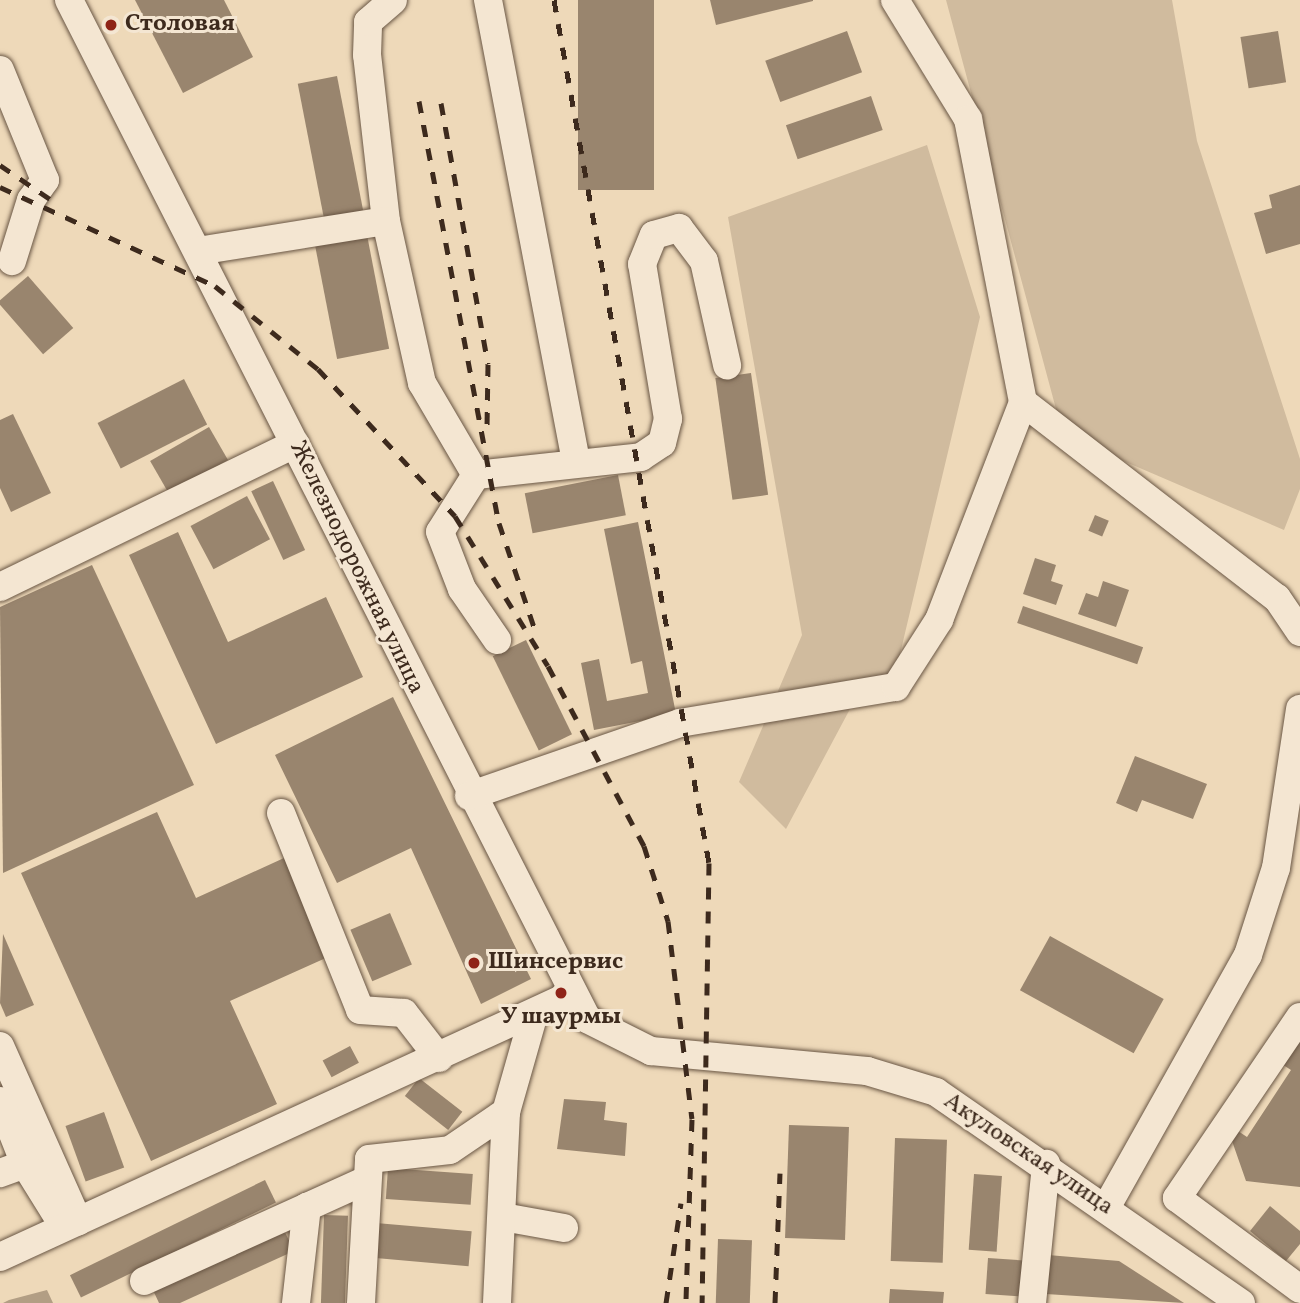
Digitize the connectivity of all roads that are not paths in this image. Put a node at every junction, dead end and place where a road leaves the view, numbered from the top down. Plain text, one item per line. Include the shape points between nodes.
1 (69, 0) edge
2 (393, 0) edge
3 (488, 0) edge
4 (904, 4) edge
5 (0, 70) edge
6 (386, 221) junction
7 (198, 251) junction
8 (4, 260) edge
9 (727, 365) dead end
10 (1023, 402) junction
11 (295, 444) junction
12 (576, 463) junction
13 (476, 475) junction
14 (0, 587) edge
15 (1300, 632) edge
16 (497, 640) dead end
17 (1300, 709) edge
18 (469, 796) junction
19 (281, 813) dead end
20 (571, 995) junction
21 (533, 1017) junction
22 (1300, 1017) edge
23 (0, 1046) edge
24 (439, 1058) junction
25 (708, 1058) joint
26 (0, 1101) edge
27 (506, 1112) junction
28 (1046, 1164) junction
29 (13, 1169) edge
30 (367, 1180) junction
31 (307, 1207) junction
32 (1105, 1208) junction
33 (503, 1217) junction
34 (71, 1224) junction
35 (564, 1227) dead end
36 (0, 1257) edge
37 (144, 1281) dead end
38 (1300, 1289) edge
39 (296, 1303) edge
40 (361, 1303) edge
41 (497, 1303) edge
42 (1032, 1303) edge
43 (1241, 1303) edge

1 - 7 street, Железнодорожная улица
2 - 6 street via 368,22 367,44
3 - 12 street
4 - 10 street via 968,119
5 - 8 street via 45,180
6 - 7 street
6 - 13 street via 422,383
7 - 11 street, Железнодорожная улица
9 - 12 street via 704,261 679,228 654,234 642,264 668,419 662,443 641,457
10 - 15 street via 1276,598
10 - 18 street via 939,620 896,687 680,723
11 - 14 street
11 - 18 street, Железнодорожная улица
12 - 13 street
13 - 16 street via 440,532 461,589
17 - 32 street via 1276,868 1248,955
18 - 20 street, Железнодорожная улица
19 - 24 street via 360,1010 404,1013
20 - 21 street
20 - 25 street, Железнодорожная улица via 587,1019 618,1039
21 - 24 street
21 - 27 street
22 - 38 street via 1177,1198
23 - 34 street
24 - 34 street
25 - 28 street, Акуловская улица via 867,1071 903,1081 969,1110
26 - 29 street
27 - 30 street via 450,1150 369,1159
27 - 33 street
28 - 32 street, Акуловская улица
28 - 42 street
29 - 34 street
30 - 31 street
30 - 40 street
31 - 37 street
31 - 39 street
32 - 43 street, Акуловская улица
33 - 35 street
33 - 41 street
34 - 36 street

